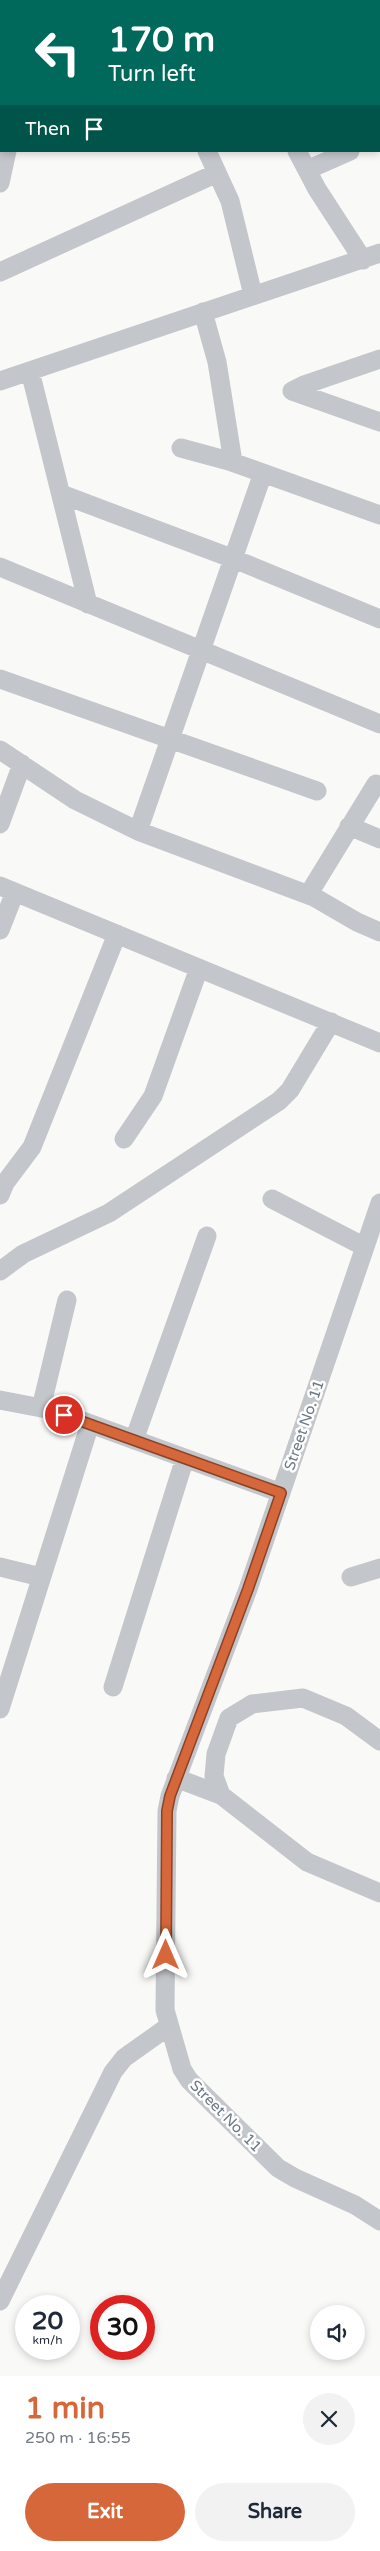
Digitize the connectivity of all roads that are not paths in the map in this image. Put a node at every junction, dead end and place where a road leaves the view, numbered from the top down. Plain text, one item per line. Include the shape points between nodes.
1 (6, 152) edge
2 (207, 152) edge
3 (298, 152) edge
4 (348, 152) edge
5 (307, 170) junction
6 (217, 173) junction
7 (0, 183) edge
8 (380, 253) edge
9 (363, 260) junction
10 (0, 272) edge
11 (253, 295) junction
12 (202, 312) junction
13 (380, 359) edge
14 (30, 371) junction
15 (0, 381) edge
16 (380, 422) edge
17 (181, 448) dead end
18 (233, 462) junction
19 (263, 473) junction
20 (61, 494) junction
21 (380, 514) edge
22 (234, 559) junction
23 (0, 567) edge
24 (88, 604) junction
25 (380, 619) edge
26 (202, 652) junction
27 (0, 679) edge
28 (380, 724) edge
29 (170, 741) junction
30 (0, 750) edge
31 (22, 764) junction
32 (376, 784) dead end
33 (317, 792) dead end
34 (0, 824) edge
35 (349, 826) junction
36 (138, 831) junction
37 (380, 839) edge
38 (7, 888) edge
39 (308, 895) junction
40 (0, 930) edge
41 (380, 932) edge
42 (117, 934) junction
43 (199, 968) junction
44 (331, 1022) junction
45 (380, 1043) edge
46 (124, 1139) dead end
47 (0, 1195) edge
48 (272, 1199) dead end
49 (380, 1203) edge
50 (207, 1236) dead end
51 (365, 1248) junction
52 (0, 1271) edge
53 (67, 1300) dead end
54 (0, 1400) edge
55 (41, 1408) junction
56 (90, 1424) junction
57 (134, 1440) junction
58 (185, 1458) junction
59 (281, 1493) junction
60 (0, 1567) edge
61 (380, 1568) edge
62 (41, 1577) junction
63 (351, 1577) dead end
64 (113, 1687) dead end
65 (0, 1709) edge
66 (380, 1741) edge
67 (176, 1778) junction
68 (220, 1795) junction
69 (380, 1893) edge
70 (169, 2026) junction
71 (380, 2221) edge
72 (0, 2300) edge

1 - 7 street
2 - 6 street
3 - 5 street
4 - 5 street
5 - 9 street
6 - 10 street
6 - 11 street via 230,201
8 - 9 street
9 - 11 street
11 - 12 street
12 - 14 street
12 - 18 street via 217,362
13 - 16 street via 292,391
14 - 15 street
14 - 20 street
17 - 18 street
18 - 19 street
19 - 21 street
19 - 22 street
20 - 22 street
20 - 24 street
22 - 25 street
22 - 26 street
23 - 24 street
24 - 26 street
26 - 28 street
26 - 29 street
27 - 29 street
29 - 33 street
29 - 36 street
30 - 31 street
31 - 34 street
31 - 36 street via 75,800
32 - 35 street
35 - 37 street
35 - 39 street
36 - 39 street
38 - 40 street
38 - 42 street
39 - 41 street
42 - 43 street
42 - 47 street via 32,1147
43 - 44 street
43 - 46 street via 153,1096
44 - 45 street
44 - 52 street via 290,1090 279,1101 109,1213 23,1254
48 - 51 street
49 - 51 street, Street No. 11
50 - 57 street
51 - 59 street, Street No. 11
53 - 55 street
54 - 55 street
55 - 56 street
56 - 57 street
56 - 62 street
57 - 58 street
58 - 59 street
58 - 64 street
59 - 67 street, Street No. 11
60 - 62 street
61 - 63 street
62 - 65 street
66 - 68 street via 346,1716 303,1698 252,1704 229,1718 214,1776
67 - 68 street
67 - 70 street, Street No. 11 via 167,1811 165,2010
68 - 69 street via 307,1862
70 - 71 street, Street No. 11 via 182,2070 189,2080 278,2168 355,2205
70 - 72 street via 124,2058 113,2072

